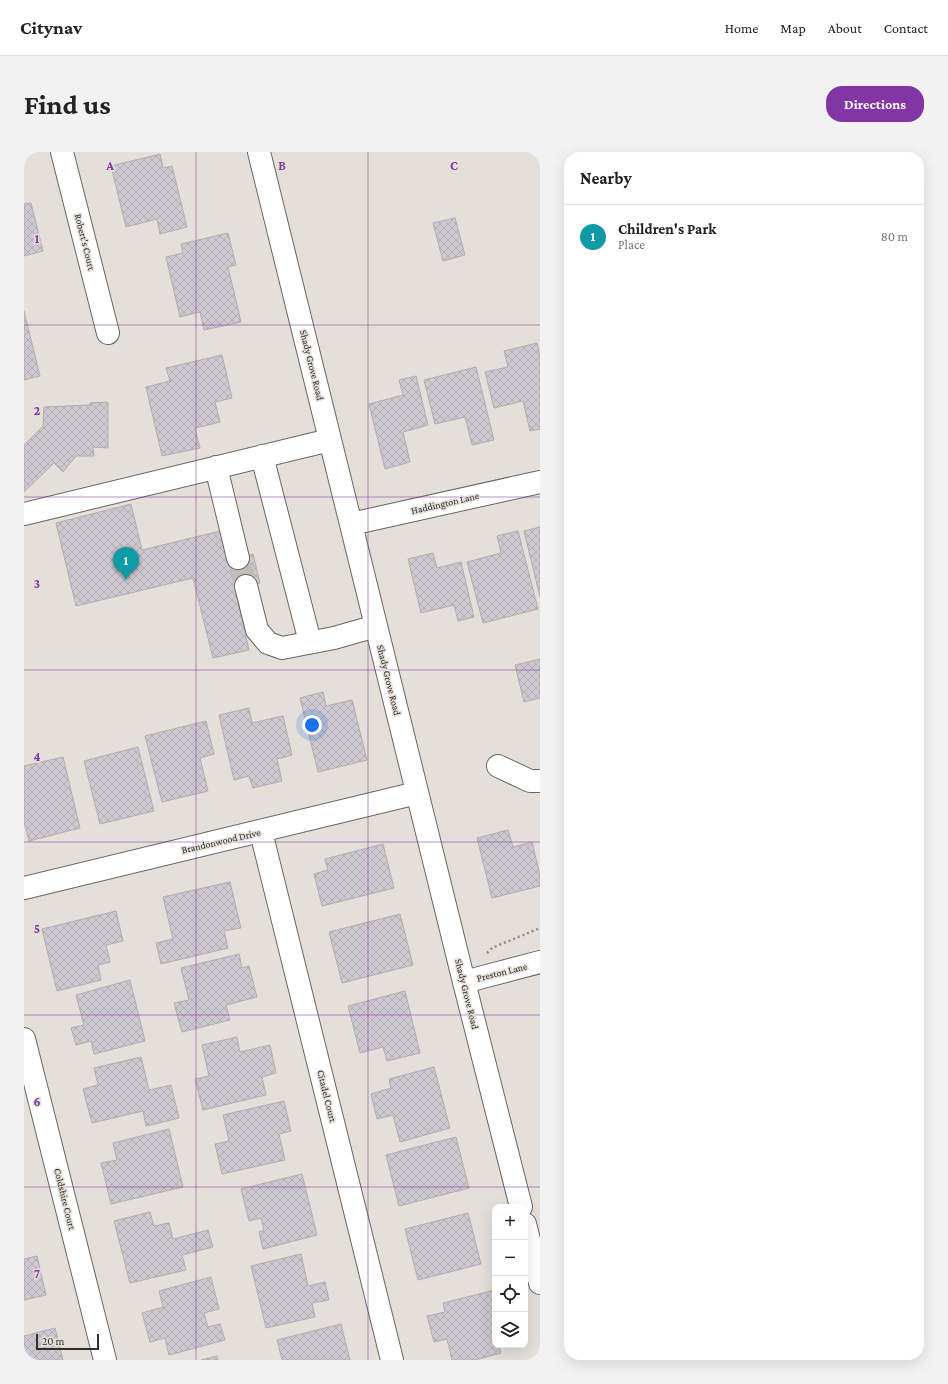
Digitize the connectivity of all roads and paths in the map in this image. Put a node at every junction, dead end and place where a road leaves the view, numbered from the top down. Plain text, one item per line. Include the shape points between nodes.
1 (62, 152) edge
2 (259, 152) edge
3 (108, 333) dead end
4 (330, 440) junction
5 (262, 456) junction
6 (216, 467) junction
7 (540, 482) edge
8 (24, 514) edge
9 (351, 524) junction
10 (238, 558) tunnel mouth
11 (246, 586) tunnel mouth
12 (376, 626) junction
13 (310, 642) junction
14 (498, 766) dead end
15 (540, 781) edge
16 (417, 793) junction
17 (262, 832) junction
18 (24, 888) edge
19 (540, 962) edge
20 (464, 982) junction
21 (24, 1039) edge
22 (520, 1204) edge
23 (528, 1236) edge
24 (540, 1283) edge
25 (106, 1360) edge
26 (392, 1360) edge

1 - 3 street, Robert's Court
2 - 4 street, Shady Grove Road
4 - 5 street
4 - 9 street, Shady Grove Road
5 - 6 street
5 - 13 street
6 - 8 street
6 - 10 street
7 - 9 street, Haddington Lane
9 - 12 street, Shady Grove Road
11 - 13 street via 256,630 268,643 282,648
12 - 13 street
12 - 16 street, Shady Grove Road
14 - 15 street via 530,781
16 - 17 street, Brandonwood Drive
16 - 20 street, Shady Grove Road
17 - 18 street, Brandonwood Drive
17 - 26 street, Citadel Court
19 - 20 street, Preston Lane
20 - 22 street, Shady Grove Road
21 - 25 street, Coldshire Court
23 - 24 street

